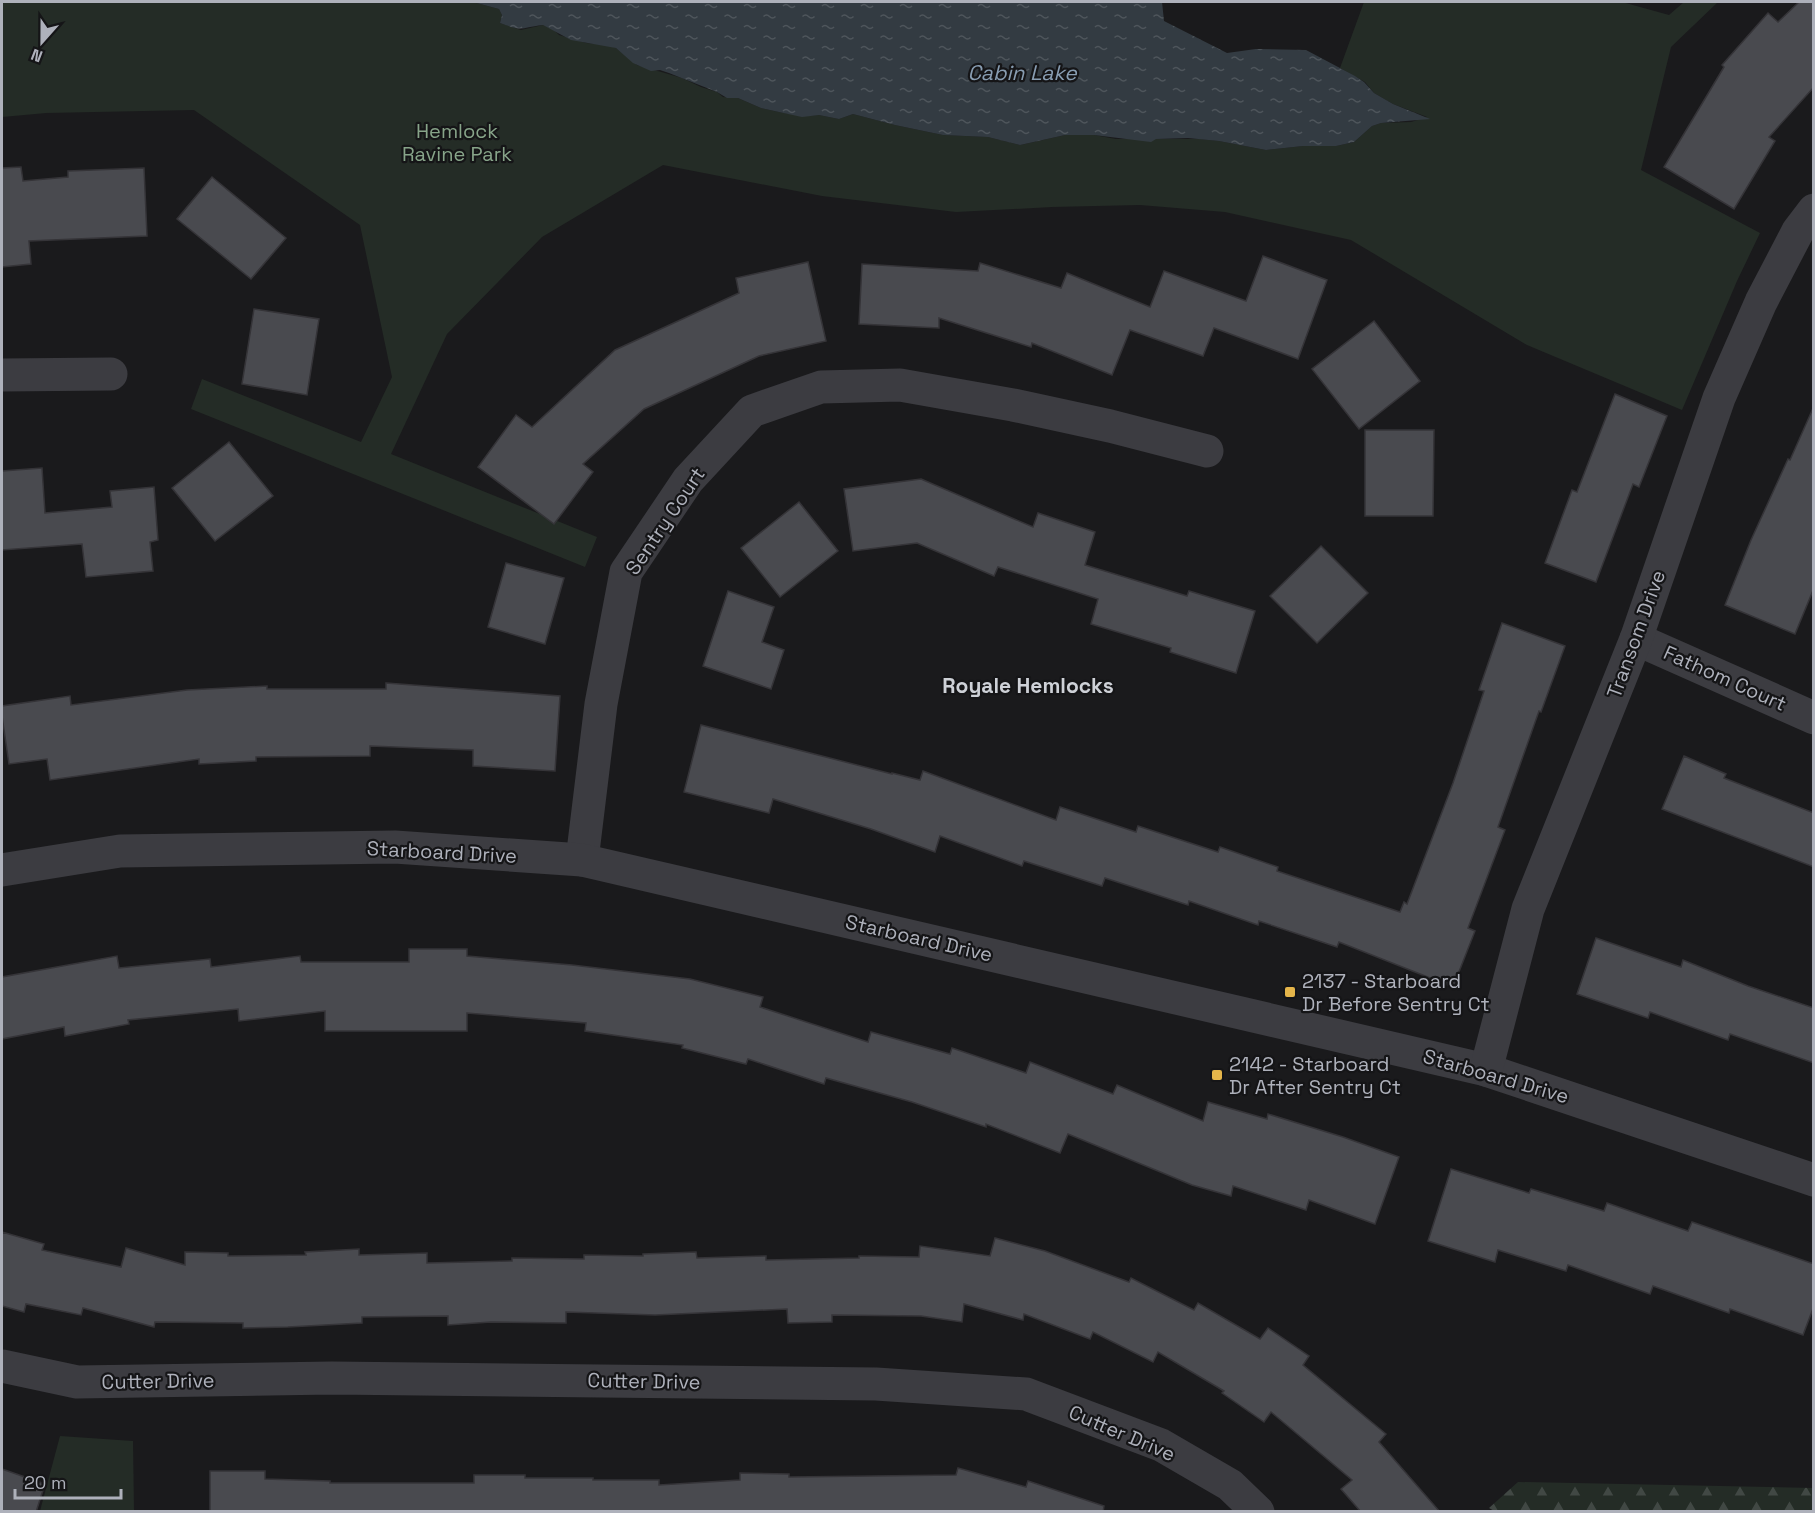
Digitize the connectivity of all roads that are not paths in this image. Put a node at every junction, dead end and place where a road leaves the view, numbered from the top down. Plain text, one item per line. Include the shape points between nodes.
1 (1814, 210) edge
2 (111, 374) dead end
3 (2, 375) edge
4 (1207, 451) dead end
5 (1636, 639) junction
6 (1814, 718) edge
7 (582, 860) junction
8 (2, 870) edge
9 (1486, 1070) junction
10 (1814, 1180) edge
11 (2, 1366) edge
12 (1258, 1512) edge

1 - 5 street, Transom Drive via 1798,231 1761,302 1719,398
2 - 3 street
4 - 7 street, Sentry Court via 1110,426 900,385 821,387 752,411 688,480 626,572 601,704
5 - 6 street, Fathom Court
5 - 9 street, Transom Drive via 1528,909
7 - 8 street, Starboard Drive via 395,847 120,851
7 - 9 street, Starboard Drive
9 - 10 street, Starboard Drive
11 - 12 street, Cutter Drive via 77,1382 332,1377 876,1384 1026,1394 1161,1445 1230,1485

